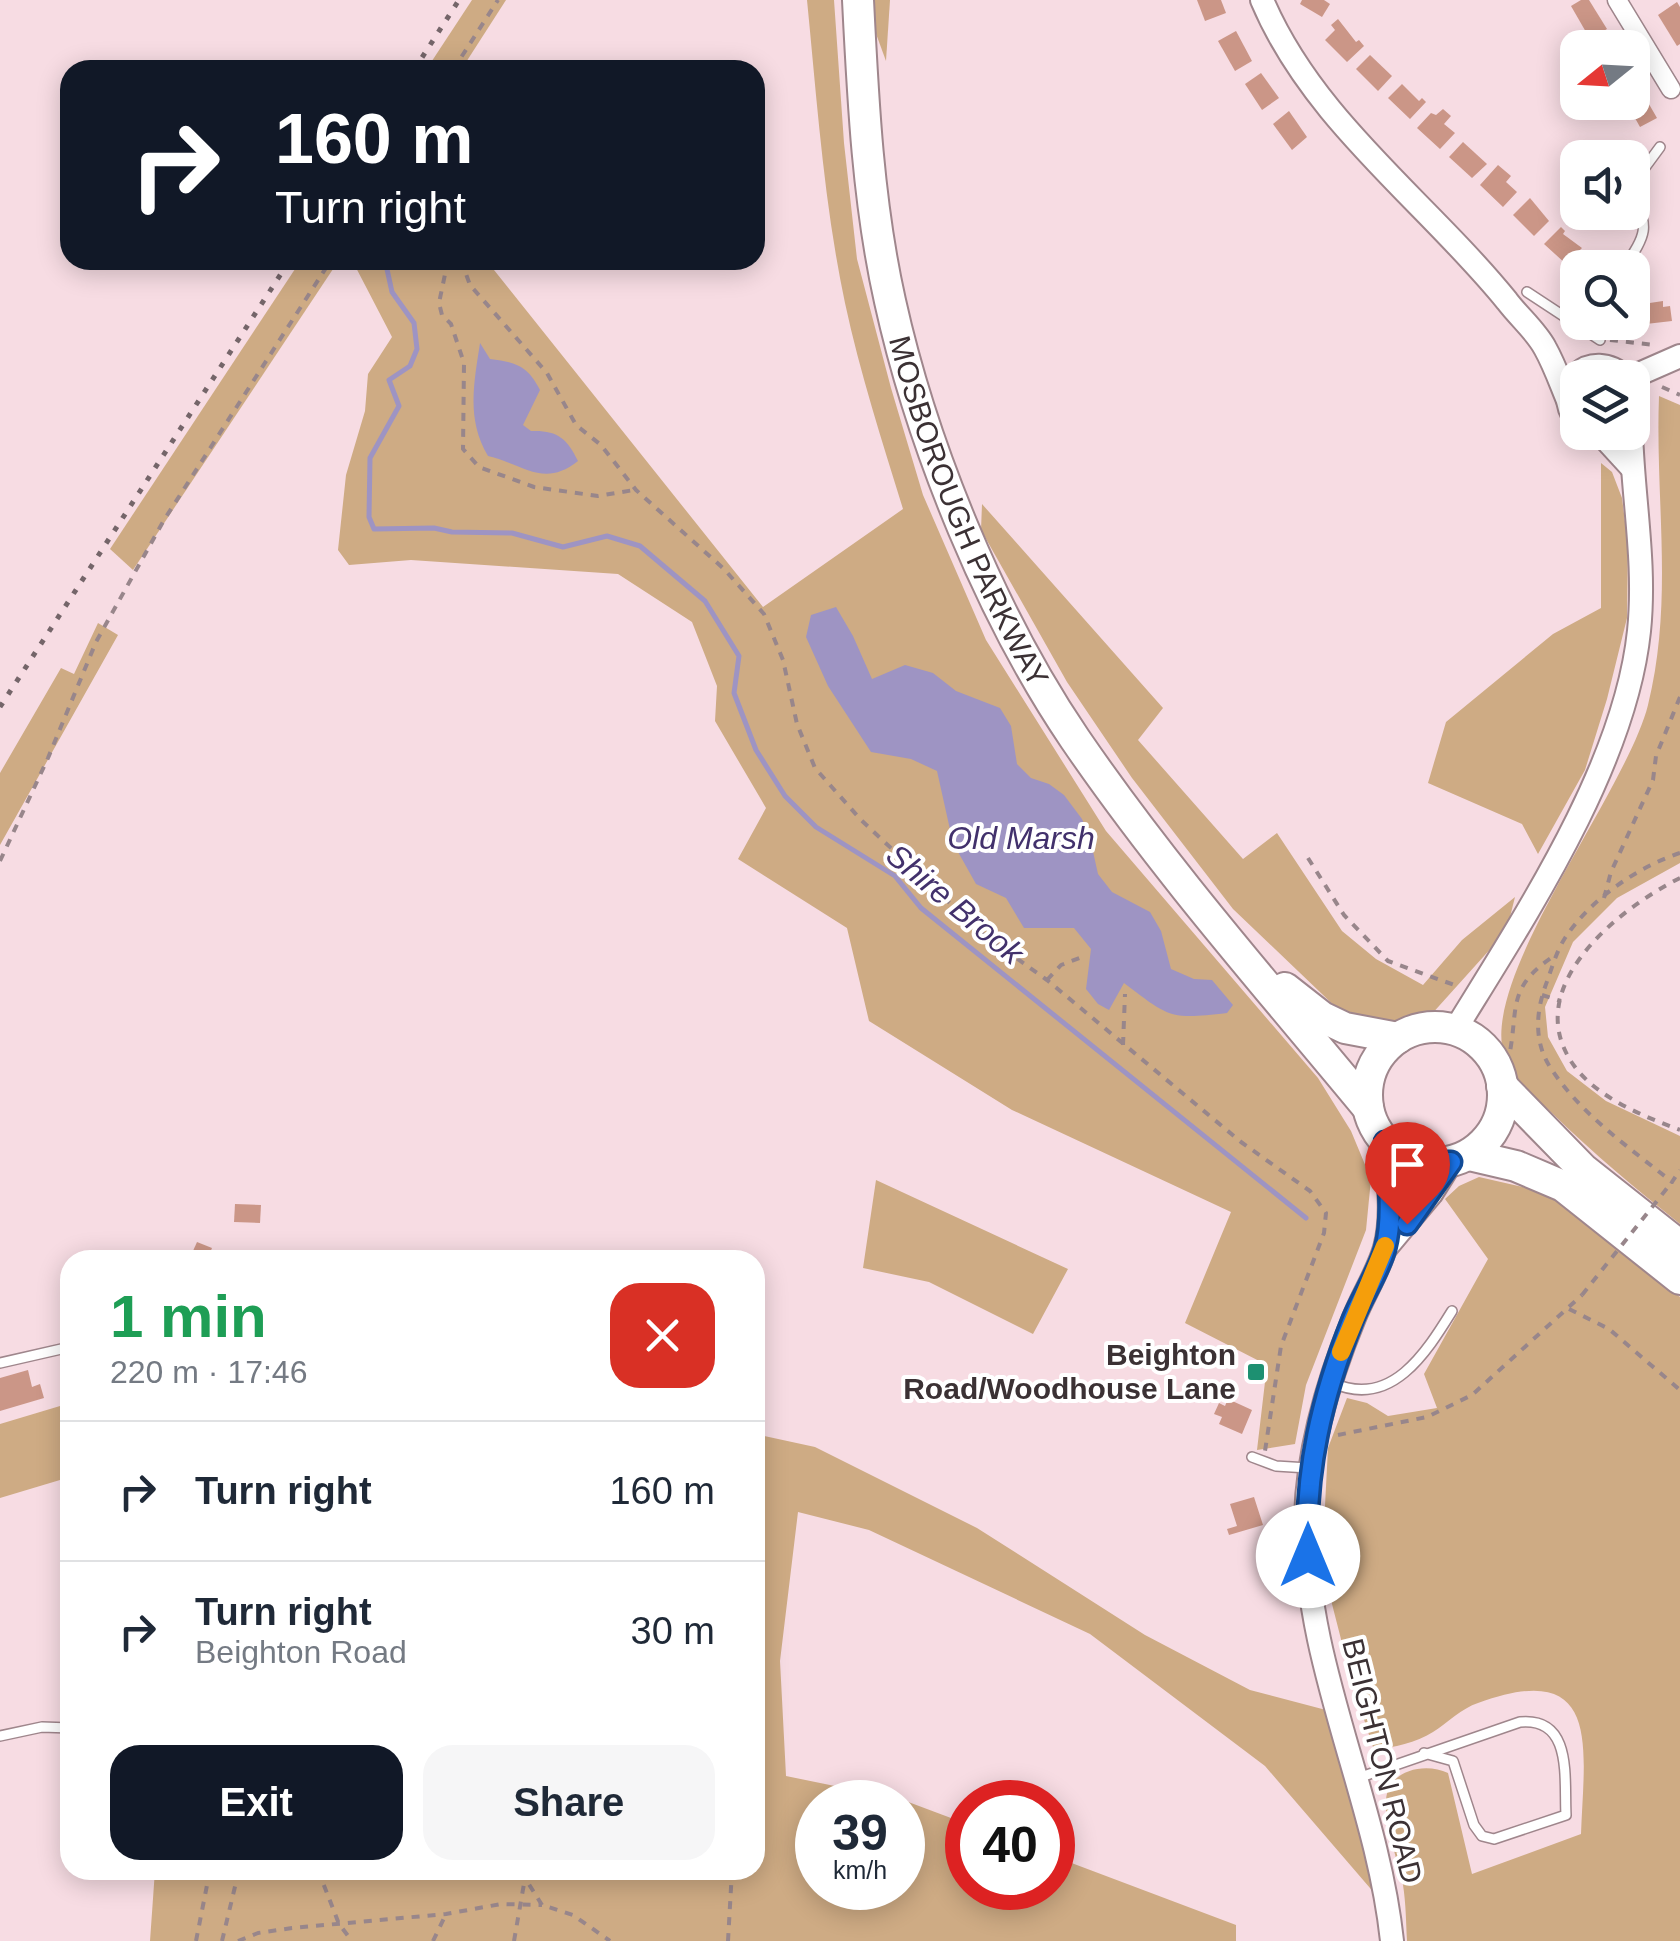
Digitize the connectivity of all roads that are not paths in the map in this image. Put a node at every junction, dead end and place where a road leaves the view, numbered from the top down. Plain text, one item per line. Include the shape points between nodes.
1 (858, 0) edge
2 (1262, 0) edge
3 (1617, 0) edge
4 (1671, 90) dead end
5 (1660, 148) dead end
6 (1650, 162) edge
7 (1528, 292) dead end
8 (1558, 314) joint
9 (1543, 344) junction
10 (1567, 360) edge
11 (1560, 384) edge
12 (1616, 450) edge
13 (1632, 450) edge
14 (1632, 468) junction
15 (1243, 956) junction
16 (1455, 1030) junction
17 (1398, 1038) junction
18 (1501, 1084) junction
19 (1368, 1108) junction
20 (1385, 1142) junction
21 (1460, 1158) junction
22 (1680, 1246) edge
23 (1384, 1249) junction
24 (1680, 1279) edge
25 (1452, 1312) dead end
26 (60, 1349) edge
27 (0, 1362) edge
28 (1330, 1382) junction
29 (1252, 1456) dead end
30 (1310, 1468) junction
31 (60, 1728) edge
32 (0, 1736) edge
33 (1424, 1753) junction
34 (1356, 1779) junction
35 (1392, 1941) edge

1 - 15 highway, MOSBOROUGH PARKWAY via 869,161 890,302 960,519 993,594 1073,736
2 - 9 street via 1328,108 1478,264
3 - 4 street
5 - 6 lane
7 - 8 lane
8 - 9 lane
9 - 10 street
9 - 11 street
12 - 14 street
13 - 14 street
14 - 16 street via 1641,548 1639,632 1620,716 1562,848
15 - 17 highway, MOSBOROUGH PARKWAY via 1322,1018
15 - 19 highway, MOSBOROUGH PARKWAY
16 - 17 highway via 1420,1029
16 - 18 highway via 1494,1061
17 - 19 highway via 1374,1066
18 - 21 highway via 1494,1131
18 - 22 highway via 1582,1169
19 - 20 highway
20 - 21 highway via 1418,1162
20 - 23 street, BEIGHTON ROAD via 1390,1216
21 - 23 street, BEIGHTON ROAD
21 - 24 highway via 1516,1166 1564,1186
23 - 28 street, BEIGHTON ROAD
25 - 28 lane via 1410,1370 1372,1388
26 - 27 lane
28 - 30 street, BEIGHTON ROAD
29 - 30 lane
30 - 34 street, BEIGHTON ROAD via 1306,1516 1313,1604
31 - 32 lane
33 - 33 lane via 1520,1722 1544,1724 1562,1747 1566,1815 1494,1839 1482,1836 1454,1761
33 - 34 lane
34 - 35 street, BEIGHTON ROAD

